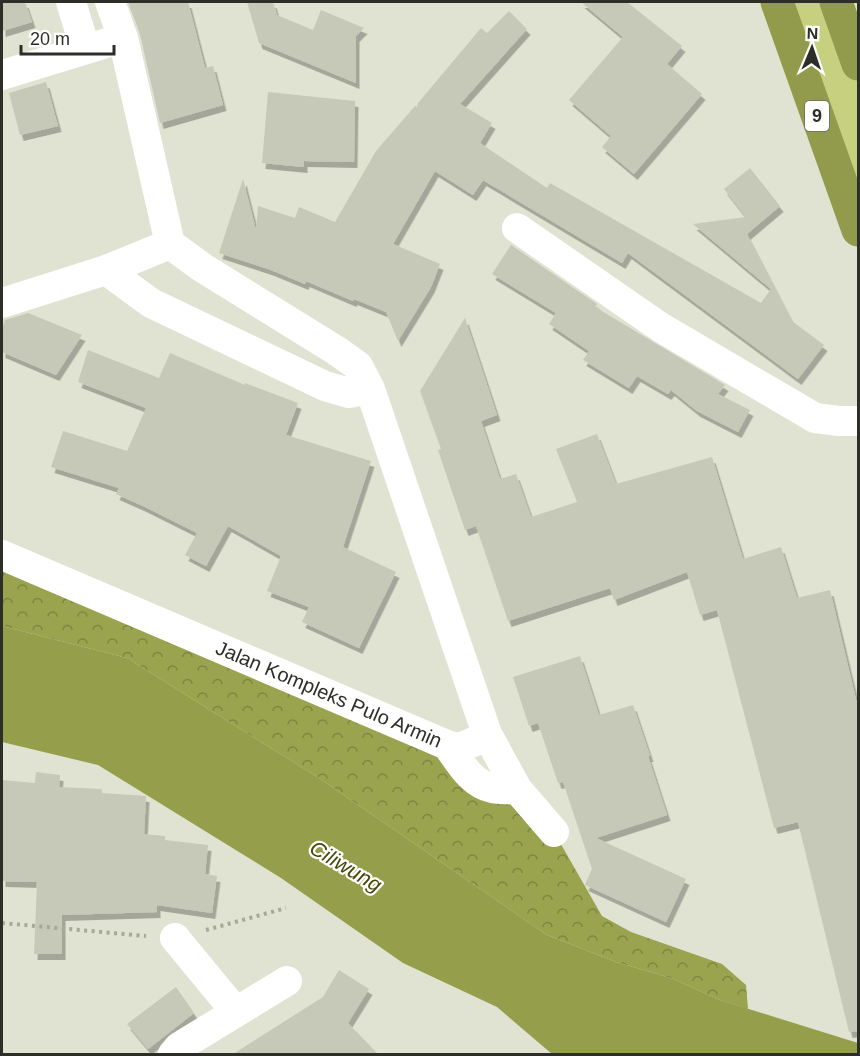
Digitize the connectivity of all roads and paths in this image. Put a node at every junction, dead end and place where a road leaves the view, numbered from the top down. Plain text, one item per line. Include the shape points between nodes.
1 (71, 2) edge
2 (110, 2) edge
3 (777, 2) edge
4 (836, 2) edge
5 (123, 38) junction
6 (85, 48) junction
7 (858, 64) edge
8 (2, 75) edge
9 (517, 228) dead end
10 (858, 230) edge
11 (170, 244) junction
12 (106, 270) junction
13 (2, 303) edge
14 (370, 389) junction
15 (858, 421) edge
16 (2, 555) edge
17 (487, 734) junction
18 (447, 745) junction
19 (517, 789) junction
20 (555, 832) dead end
21 (175, 939) dead end
22 (287, 981) dead end
23 (236, 1012) junction
24 (173, 1054) edge

1 - 6 street
2 - 5 street
3 - 10 highway, 9
4 - 7 highway
5 - 6 street
5 - 11 street
6 - 8 street
9 - 15 street via 660,327 815,418
11 - 12 street
11 - 14 street via 358,366
12 - 13 street
12 - 14 street via 151,303 325,386 349,393
14 - 17 street
16 - 18 street, Jalan Kompleks Pulo Armin
17 - 18 street, Jalan Kompleks Pulo Armin via 459,748
17 - 19 street
18 - 19 street via 477,782 491,788
19 - 20 street
21 - 23 street
22 - 23 street
23 - 24 street

